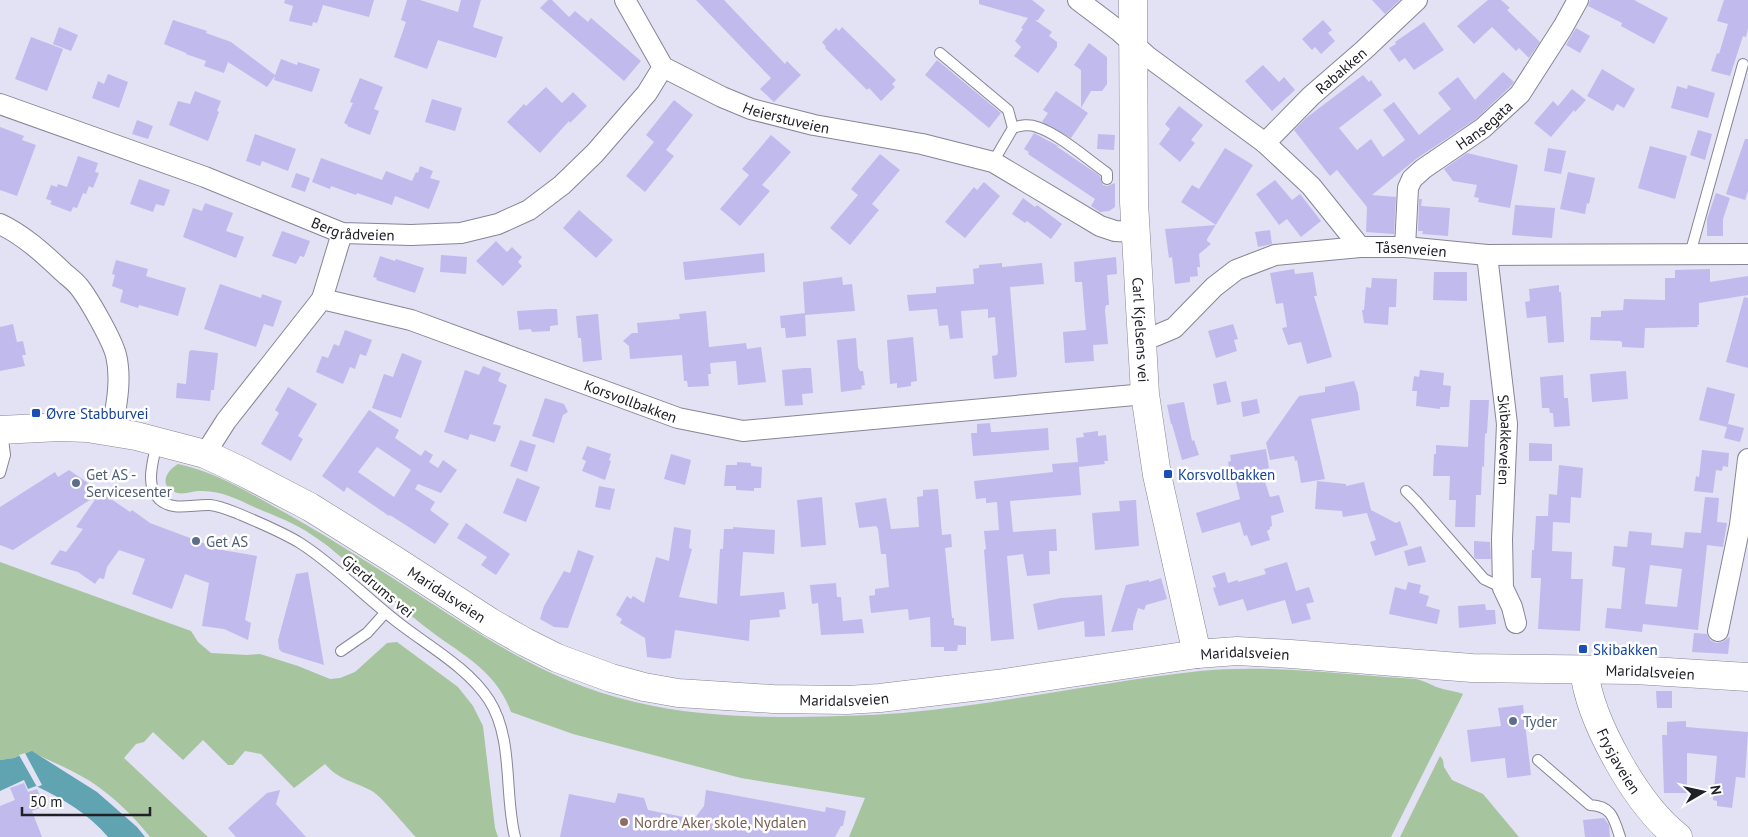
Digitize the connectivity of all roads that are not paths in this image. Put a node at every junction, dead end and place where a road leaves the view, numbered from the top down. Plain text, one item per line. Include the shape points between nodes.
1 (625, 0) edge
2 (1078, 0) edge
3 (1133, 0) edge
4 (1417, 0) edge
5 (1578, 0) edge
6 (1132, 42) junction
7 (940, 53) dead end
8 (1743, 64) dead end
9 (663, 67) junction
10 (0, 104) edge
11 (1013, 128) junction
12 (1265, 143) junction
13 (993, 162) junction
14 (1107, 179) dead end
15 (0, 224) edge
16 (1135, 232) junction
17 (342, 234) junction
18 (1360, 247) junction
19 (1405, 248) junction
20 (1690, 254) junction
21 (1748, 254) edge
22 (1487, 255) junction
23 (322, 298) junction
24 (1141, 337) junction
25 (1145, 394) junction
26 (1, 430) edge
27 (112, 431) junction
28 (157, 440) junction
29 (205, 454) junction
30 (1748, 459) edge
31 (0, 473) edge
32 (1406, 491) dead end
33 (1503, 588) junction
34 (385, 613) junction
35 (1516, 623) dead end
36 (1718, 632) dead end
37 (341, 651) dead end
38 (1197, 654) junction
39 (1584, 670) junction
40 (1748, 677) edge
41 (1538, 760) dead end
42 (515, 837) edge
43 (1620, 837) edge
44 (1678, 837) edge

1 - 9 street
2 - 6 street, Tåsenveien
3 - 6 main road, Carl Kjelsens vei
4 - 12 street, Rabakken
5 - 19 street, Hansegata via 1520,94 1483,128 1412,179 1408,188
6 - 12 street, Tåsenveien via 1146,56
6 - 16 main road, Carl Kjelsens vei
7 - 11 lane via 1008,110
8 - 20 lane
9 - 13 street, Heierstuveien via 751,110 922,144
9 - 17 street, Bergrådveien via 647,93 594,153 562,185 529,210 498,224 461,233
10 - 17 street, Bergrådveien via 205,177
11 - 13 lane
11 - 14 lane via 1031,125 1042,129 1107,173
12 - 18 street, Tåsenveien via 1311,186
13 - 16 street, Heierstuveien via 1100,226
15 - 27 street via 22,236 80,288 95,313 116,355 118,370
16 - 24 main road, Carl Kjelsens vei
17 - 23 street
18 - 19 street, Tåsenveien
18 - 24 street via 1275,255 1236,270 1214,287 1174,328 1155,336
19 - 22 street, Tåsenveien
20 - 21 street, Tåsenveien
20 - 22 street, Tåsenveien
22 - 33 street, Skibakkeveien via 1507,424
23 - 25 street, Korsvollbakken via 411,320 678,418 743,431
23 - 29 street via 226,421
24 - 25 main road, Carl Kjelsens vei
25 - 38 main road, Carl Kjelsens vei via 1157,475
26 - 27 main road, Maridalsveien via 60,427
26 - 31 lane via 5,455
27 - 28 main road, Maridalsveien
28 - 29 main road, Maridalsveien
28 - 34 lane, Gjerdrums vei via 150,482 152,491 166,505 223,508 299,543
29 - 38 main road, Maridalsveien via 310,508 525,642 583,668 644,687 716,697 847,700 997,684
30 - 36 street via 1740,525
32 - 33 lane via 1484,579
33 - 35 street, Skibakkeveien
34 - 37 lane via 367,634
34 - 42 lane, Gjerdrums vei via 471,678 490,701 502,732
38 - 39 main road, Maridalsveien via 1262,652 1472,668
39 - 40 main road, Maridalsveien
39 - 44 main road, Frysjaveien via 1605,736 1648,807
41 - 43 lane via 1590,805 1610,811

